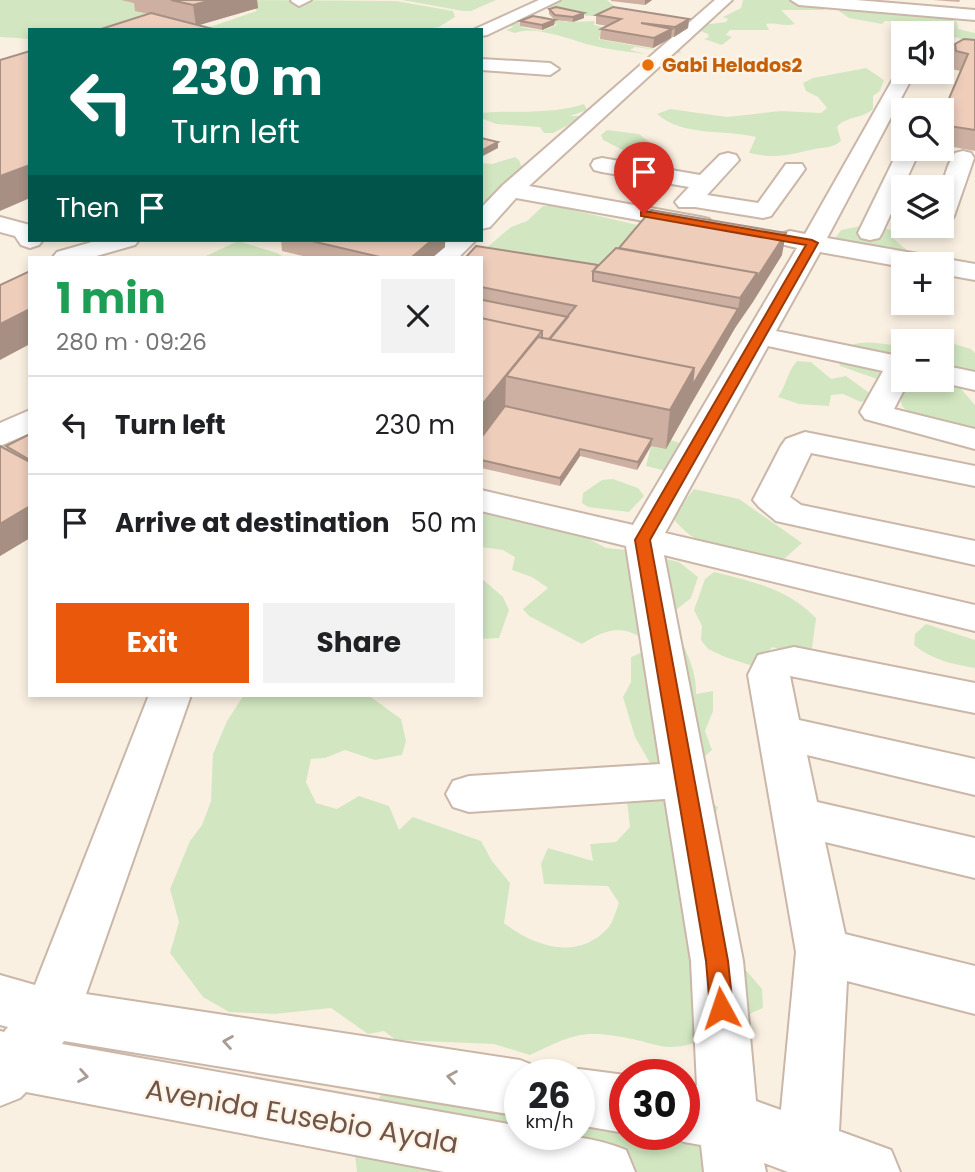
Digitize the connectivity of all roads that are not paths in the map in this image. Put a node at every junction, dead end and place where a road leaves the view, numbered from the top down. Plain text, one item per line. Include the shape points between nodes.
1 (519, 0) edge
2 (552, 0) edge
3 (724, 0) edge
4 (799, 0) edge
5 (888, 0) edge
6 (975, 7) edge
7 (940, 12) junction
8 (975, 15) edge
9 (935, 21) edge
10 (461, 25) dead end
11 (483, 30) edge
12 (483, 64) edge
13 (550, 69) dead end
14 (900, 84) edge
15 (963, 158) edge
16 (728, 160) dead end
17 (601, 165) dead end
18 (794, 169) dead end
19 (954, 180) edge
20 (511, 191) junction
21 (697, 191) junction
22 (891, 200) edge
23 (975, 202) edge
24 (954, 203) edge
25 (671, 218) junction
26 (483, 220) edge
27 (20, 227) edge
28 (870, 233) dead end
29 (0, 241) edge
30 (119, 242) edge
31 (461, 242) edge
32 (812, 243) junction
33 (935, 250) edge
34 (70, 256) edge
35 (445, 256) edge
36 (975, 272) edge
37 (759, 336) junction
38 (891, 364) edge
39 (954, 377) edge
40 (975, 381) edge
41 (891, 385) edge
42 (28, 421) edge
43 (0, 436) edge
44 (975, 439) edge
45 (975, 476) edge
46 (483, 500) edge
47 (643, 540) junction
48 (975, 553) edge
49 (975, 618) edge
50 (169, 697) edge
51 (975, 698) edge
52 (780, 732) junction
53 (975, 777) edge
54 (685, 780) junction
55 (469, 794) dead end
56 (796, 816) junction
57 (975, 858) edge
58 (822, 952) junction
59 (975, 990) edge
60 (26, 1007) edge
61 (5, 1066) edge
62 (504, 1084) edge
63 (716, 1135) edge
64 (808, 1149) junction
65 (604, 1172) edge
66 (869, 1172) edge

1 - 10 street
2 - 11 street
3 - 20 street
4 - 7 street
5 - 6 street
7 - 8 street
7 - 9 street
12 - 13 street
14 - 32 street
15 - 19 street
16 - 21 street
17 - 21 street
18 - 21 street via 762,211
20 - 25 street
20 - 26 street
21 - 25 street
22 - 28 street
23 - 24 street
25 - 32 street
27 - 29 street
30 - 34 street
31 - 35 street
32 - 33 street
32 - 37 street
33 - 36 street
37 - 38 street
37 - 47 street
39 - 40 street
41 - 44 street via 876,412 880,415
42 - 43 street
45 - 48 street via 805,442 798,446 771,500 789,513
46 - 47 street
47 - 49 street
47 - 54 street
50 - 60 street
51 - 52 street via 794,661 774,665 769,675
52 - 53 street
52 - 56 street
54 - 55 street
54 - 63 street via 717,961
56 - 57 street
56 - 58 street
58 - 59 street
58 - 64 street
60 - 61 street
62 -> 60 street
61 -> 65 street, Avenida Eusebio Ayala
63 - 64 street
64 - 66 street

